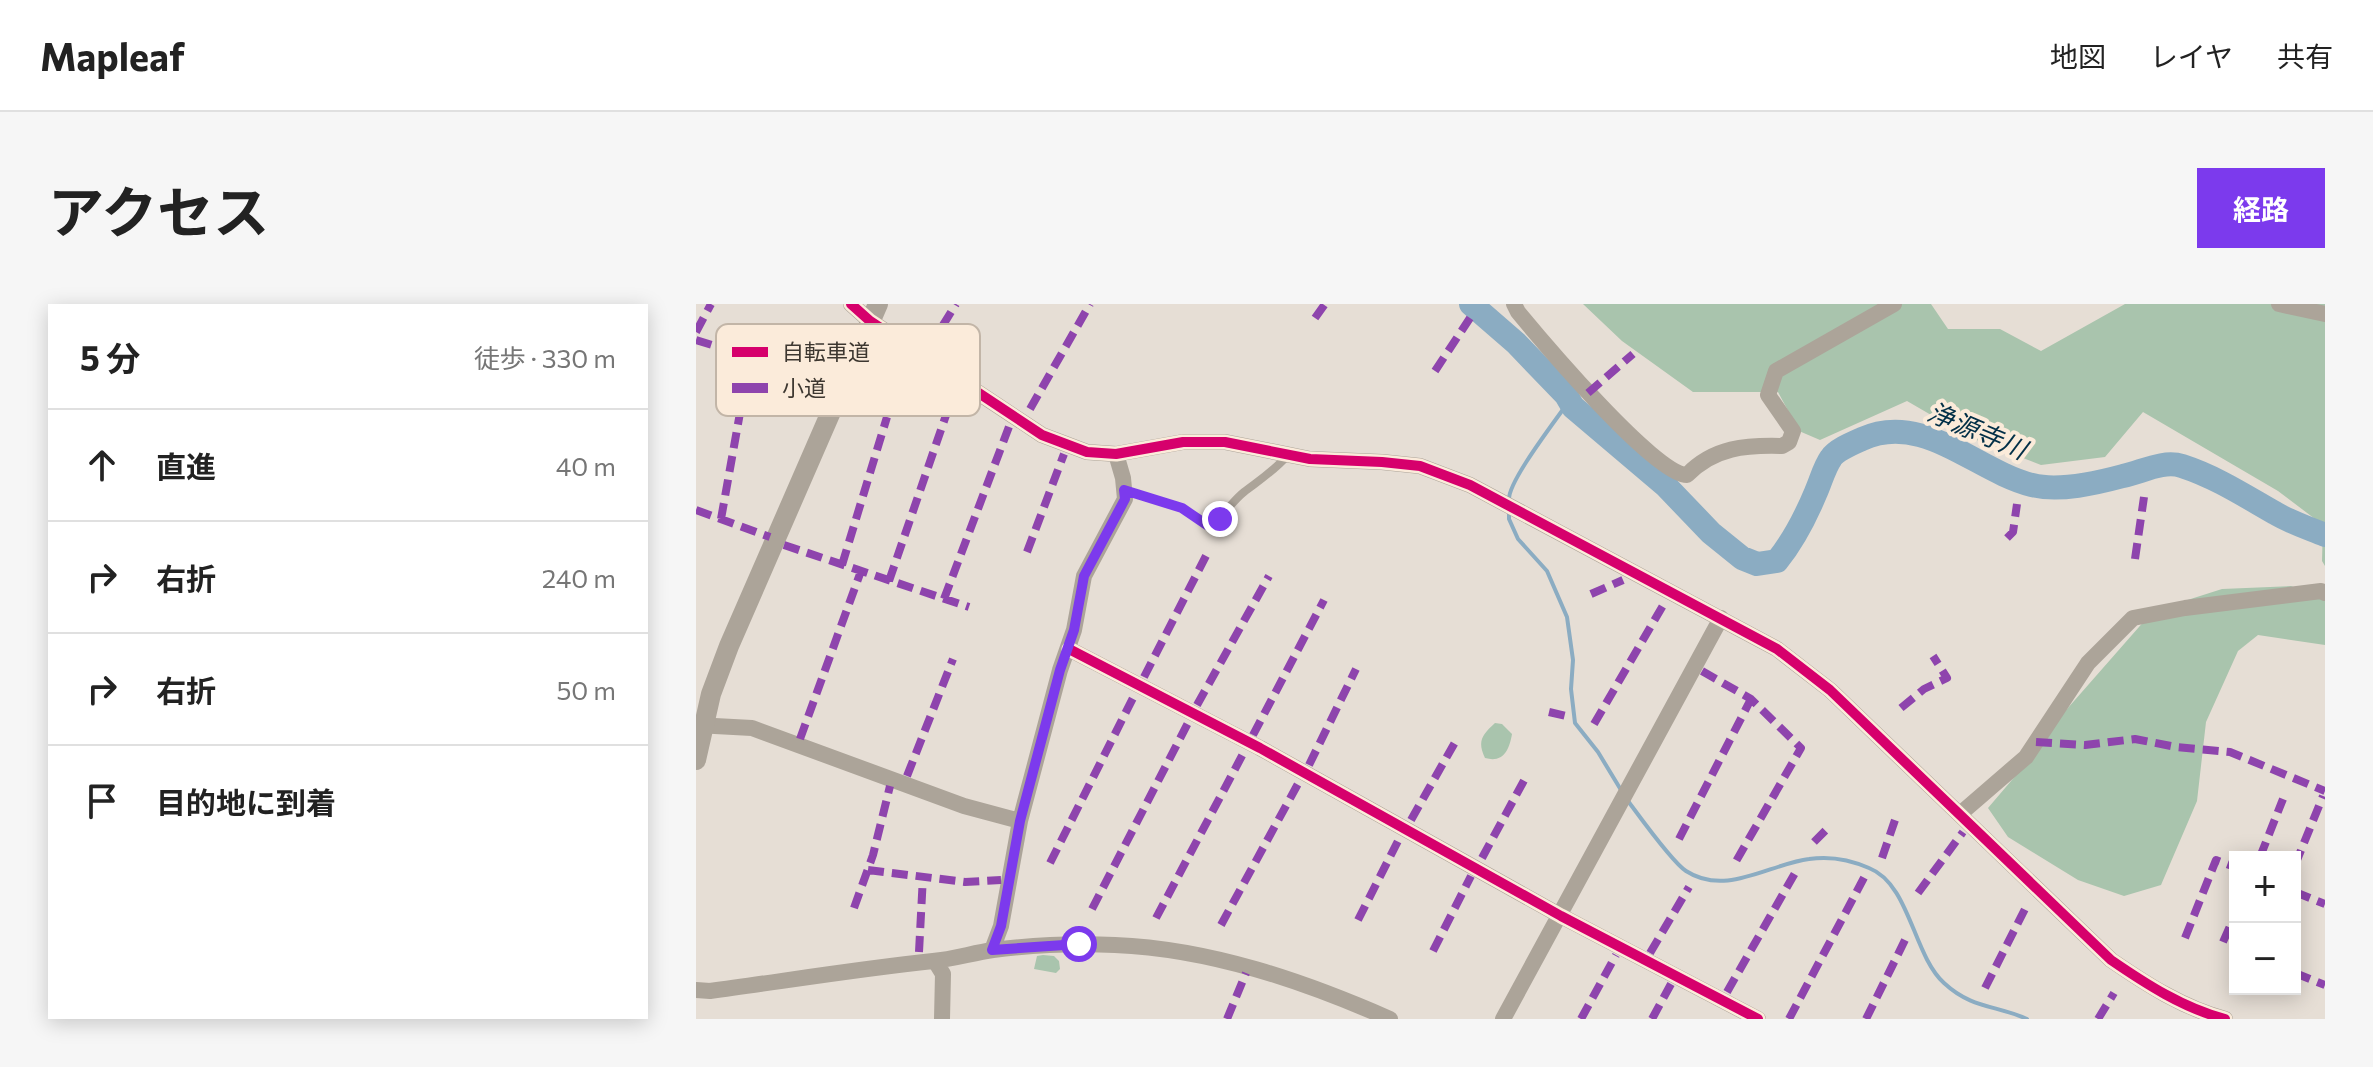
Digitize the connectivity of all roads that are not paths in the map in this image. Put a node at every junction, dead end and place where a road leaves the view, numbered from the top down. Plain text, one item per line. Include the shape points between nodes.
1 (851, 304) edge
2 (1514, 304) edge
3 (1894, 304) edge
4 (2279, 304) edge
5 (874, 312) edge
6 (2325, 314) edge
7 (890, 324) edge
8 (980, 390) edge
9 (829, 416) edge
10 (1116, 454) junction
11 (1288, 455) junction
12 (1124, 490) junction
13 (2325, 593) edge
14 (1721, 618) junction
15 (1069, 649) junction
16 (700, 725) edge
17 (696, 760) edge
18 (1960, 814) junction
19 (1020, 821) junction
20 (1561, 916) junction
21 (992, 950) junction
22 (935, 961) junction
23 (696, 990) edge
24 (942, 1019) edge
25 (1390, 1019) edge
26 (1503, 1019) edge
27 (1758, 1019) edge
28 (2225, 1019) edge

1 - 5 street
2 - 3 street via 1602,408 1648,450 1687,475 1726,449 1789,442 1793,431 1768,395 1776,371
4 - 6 street
5 - 7 street
8 - 10 street via 1042,435 1087,452
9 - 16 street
10 - 11 street via 1183,442 1225,442
10 - 12 street
11 - 12 lane via 1207,525 1182,508
11 - 14 street via 1420,466 1470,485
12 - 15 street via 1125,499 1084,576
13 - 18 street via 2292,593 2133,618 2088,663 2026,757
14 - 18 street via 1777,649 1830,690
14 - 20 street
15 - 19 street
15 - 20 street via 1260,748
16 - 17 street
16 - 19 street via 752,728 964,806
18 - 28 street via 2111,960 2182,1003
19 - 21 street
20 - 26 street
20 - 27 street
21 - 22 street
21 - 25 street via 1079,944 1165,951 1268,971
22 - 23 street
22 - 24 street via 943,974

